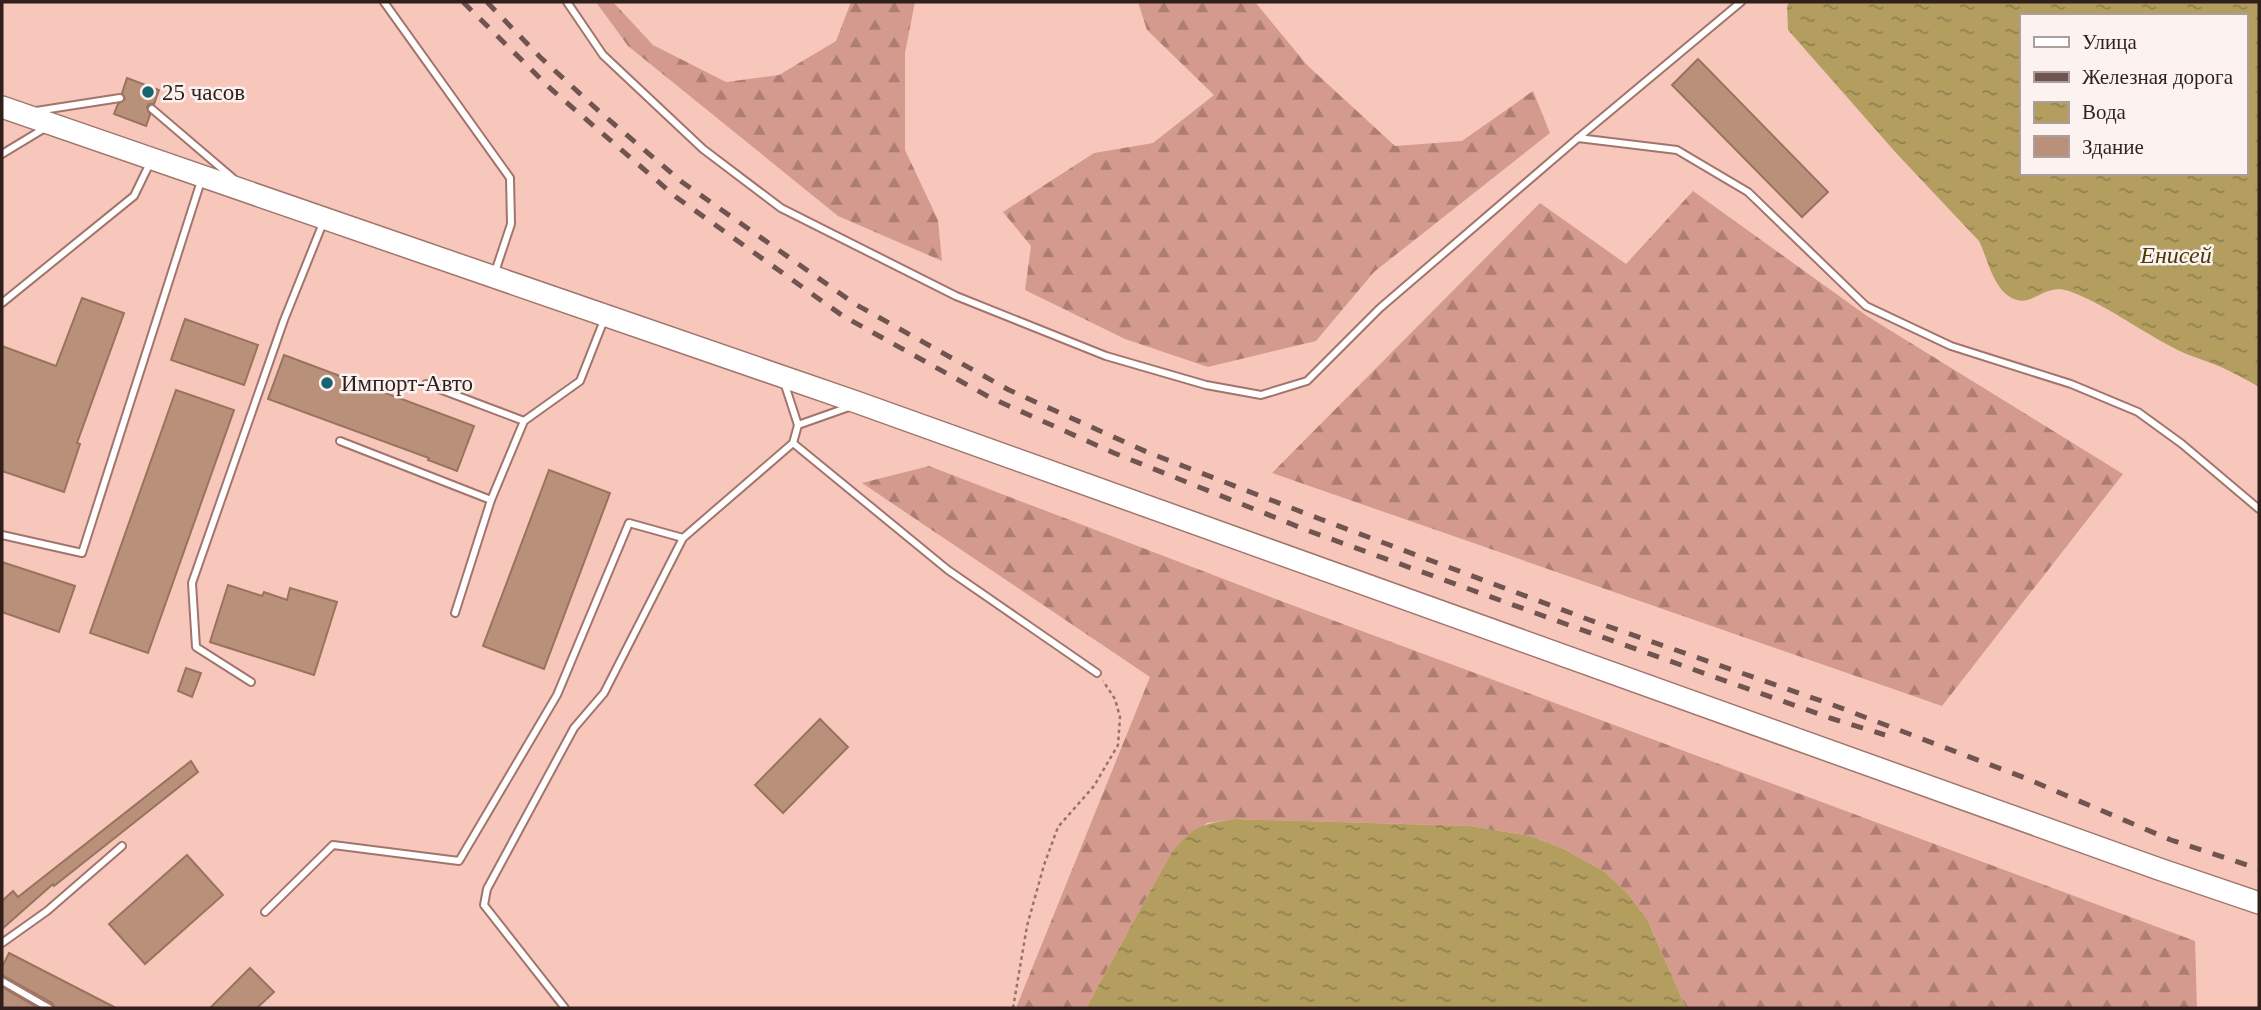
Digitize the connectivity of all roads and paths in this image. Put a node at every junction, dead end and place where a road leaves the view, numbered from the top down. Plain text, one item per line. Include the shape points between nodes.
1 (384, 2) edge
2 (567, 2) edge
3 (1741, 2) edge
4 (120, 98) dead end
5 (152, 109) dead end
6 (10, 110) edge
7 (51, 125) junction
8 (1578, 138) junction
9 (2, 154) edge
10 (153, 158) junction
11 (203, 176) junction
12 (251, 194) junction
13 (325, 218) junction
14 (493, 277) junction
15 (2, 303) edge
16 (606, 315) junction
17 (783, 377) junction
18 (426, 384) dead end
19 (859, 403) junction
20 (524, 421) junction
21 (798, 425) junction
22 (340, 441) dead end
23 (793, 443) junction
24 (491, 500) junction
25 (2259, 509) edge
26 (2, 535) edge
27 (683, 538) junction
28 (455, 613) dead end
29 (1097, 673) joint
30 (251, 682) dead end
31 (122, 846) dead end
32 (2259, 903) edge
33 (265, 912) dead end
34 (2, 943) edge
35 (2, 981) edge
36 (49, 1008) edge
37 (565, 1008) edge
38 (1013, 1008) edge

1 - 14 lane via 510,178 511,224
2 - 8 lane via 603,55 703,149 781,208 956,296 1106,356 1206,385 1261,395 1307,381 1380,308
3 - 8 lane
4 - 6 lane
5 - 12 lane
6 - 7 main road
7 - 9 lane
7 - 10 main road
8 - 25 lane via 1677,150 1748,192 1866,306 1951,346 2071,384 2138,412
10 - 11 main road
10 - 15 lane via 134,196
11 - 12 main road
11 - 26 lane via 82,553
12 - 13 main road
13 - 14 main road
13 - 30 lane via 284,320 192,583 196,647
14 - 16 main road
16 - 17 main road
16 - 20 lane via 580,381
17 - 19 main road
17 - 21 lane
18 - 20 lane
19 - 21 lane
19 - 32 main road
20 - 24 lane
21 - 23 lane
22 - 24 lane
23 - 27 lane
23 - 29 lane via 948,570
24 - 28 lane
27 - 33 lane via 629,523 557,695 459,862 333,845
27 - 37 lane via 604,693 574,728 487,889 484,905
29 - 38 path via 1115,699 1120,717 1118,745 1094,786 1058,827 1027,926
31 - 34 lane
35 - 36 lane

